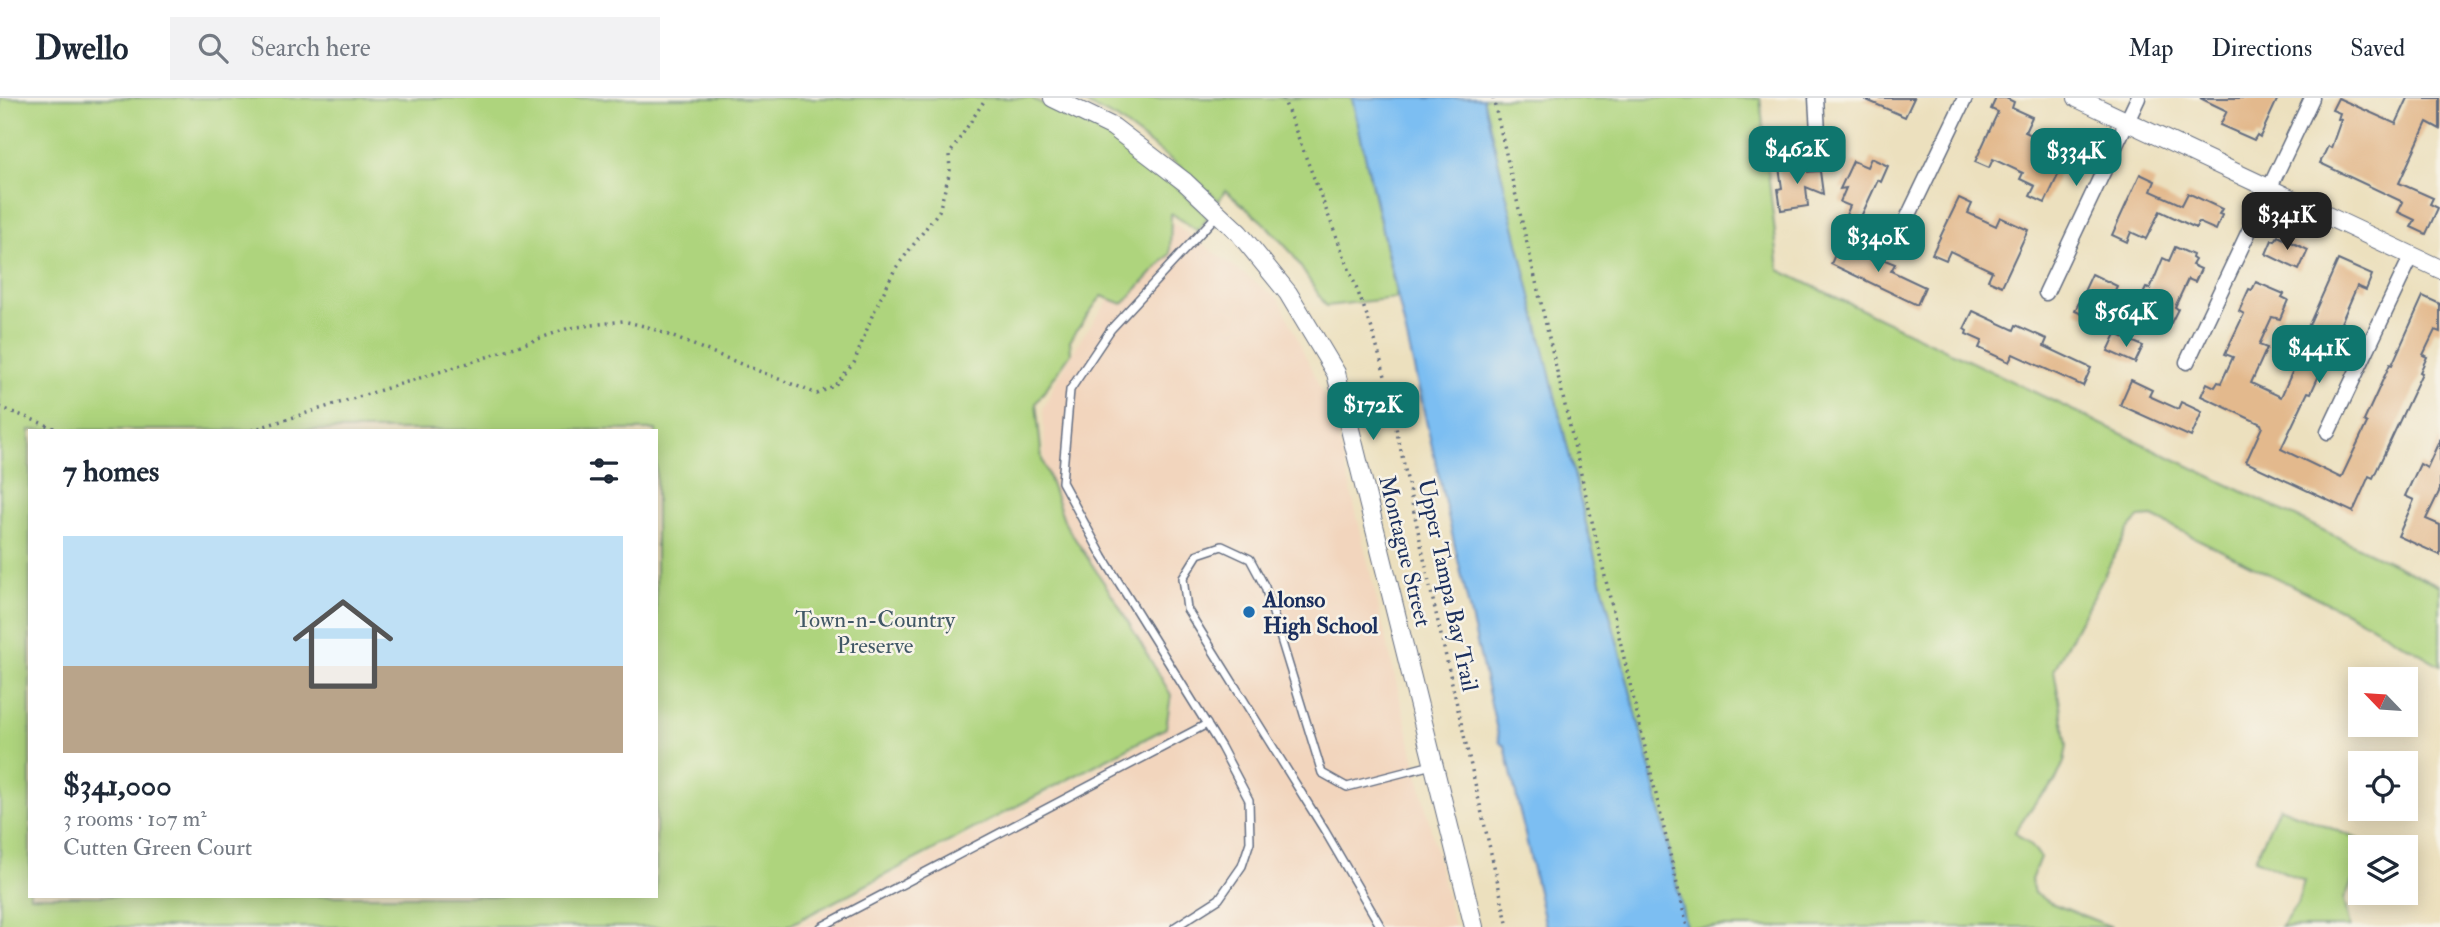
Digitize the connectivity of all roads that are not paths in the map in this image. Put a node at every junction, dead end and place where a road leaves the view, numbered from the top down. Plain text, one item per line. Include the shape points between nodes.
1 (1053, 98) edge
2 (1816, 98) edge
3 (1965, 98) edge
4 (2077, 98) edge
5 (2138, 98) edge
6 (2312, 98) edge
7 (2127, 122) junction
8 (1818, 132) dead end
9 (2269, 188) junction
10 (1218, 213) junction
11 (1904, 225) dead end
12 (2412, 255) junction
13 (2440, 269) edge
14 (2046, 293) dead end
15 (2187, 362) dead end
16 (2328, 432) dead end
17 (1207, 724) junction
18 (1433, 765) junction
19 (821, 927) edge
20 (1175, 927) edge
21 (1381, 927) edge
22 (1474, 927) edge

1 - 10 street, Montague Street via 1113,127
2 - 8 street
3 - 11 street
4 - 7 street
5 - 7 street
6 - 9 street
7 - 9 street
7 - 14 street
9 - 12 street
9 - 15 street
10 - 17 lane via 1111,329 1070,390 1062,482
10 - 18 street, Montague Street via 1288,293 1336,373
12 - 13 street
12 - 16 street
17 - 19 lane
17 - 20 lane via 1249,800 1250,842 1242,866 1219,899
18 - 21 lane via 1347,787 1322,774 1265,586 1250,559 1222,546 1198,554 1183,578 1186,609
18 - 22 street, Montague Street

